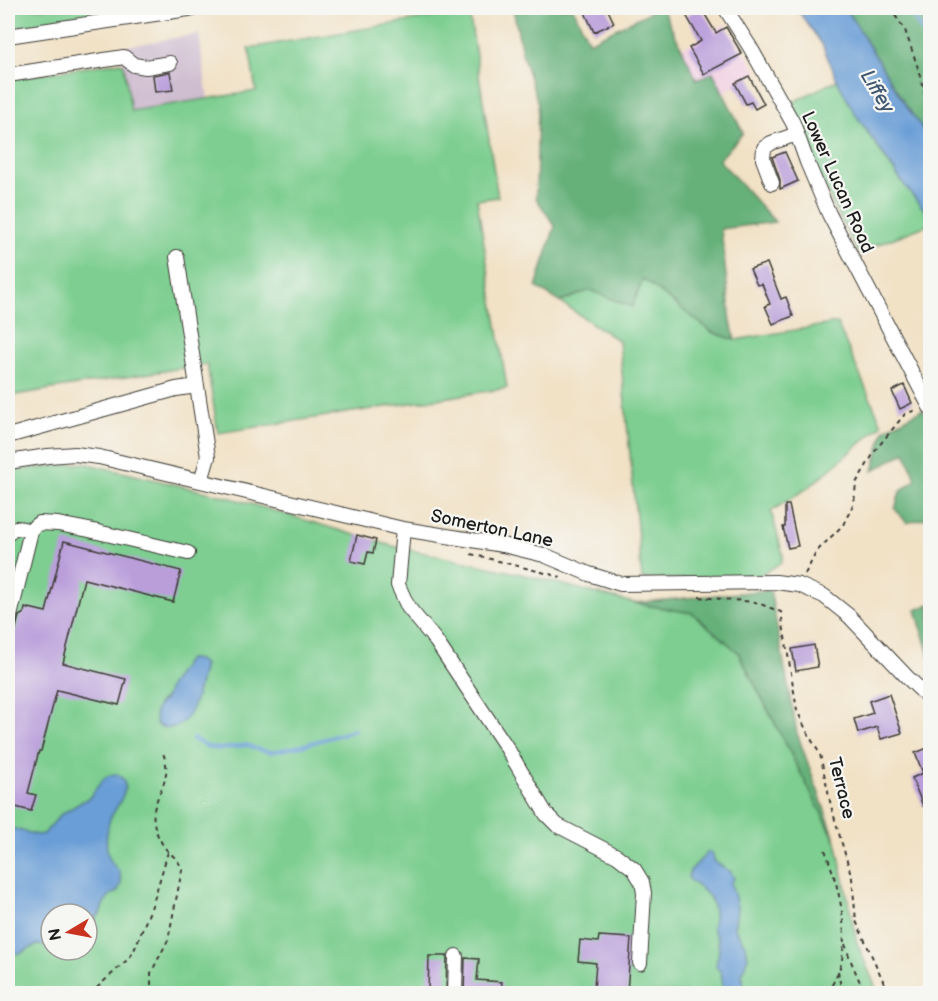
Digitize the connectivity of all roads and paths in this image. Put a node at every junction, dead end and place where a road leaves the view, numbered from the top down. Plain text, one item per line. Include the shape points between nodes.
1 (195, 8) edge
2 (725, 8) edge
3 (899, 8) edge
4 (891, 9) edge
5 (8, 36) edge
6 (170, 63) dead end
7 (8, 75) edge
8 (930, 104) edge
9 (797, 134) junction
10 (772, 183) dead end
11 (177, 257) dead end
12 (197, 386) junction
13 (930, 406) edge
14 (8, 436) edge
15 (8, 462) edge
16 (201, 481) junction
17 (403, 529) junction
18 (31, 531) junction
19 (8, 534) edge
20 (189, 553) dead end
21 (469, 554) dead end
22 (560, 577) dead end
23 (800, 585) junction
24 (694, 595) dead end
25 (8, 624) edge
26 (930, 699) edge
27 (163, 753) dead end
28 (825, 850) dead end
29 (168, 852) junction
30 (843, 940) junction
31 (456, 956) dead end
32 (640, 963) dead end
33 (838, 971) junction
34 (90, 993) edge
35 (151, 993) edge
36 (455, 993) edge
37 (827, 993) edge
38 (840, 993) edge
39 (865, 993) edge
40 (888, 993) edge

1 - 5 street
2 - 9 street, Lower Lucan Road via 776,91
3 - 4 path
4 - 8 path via 905,30
6 - 7 street via 146,67 134,65 124,57
9 - 10 street via 764,148 763,159
9 - 13 street, Lower Lucan Road via 829,214
11 - 12 street
12 - 14 street
12 - 16 street via 208,457
13 - 23 path via 905,414 877,448 856,483 854,503 843,525 817,550
15 - 16 street, Somerton Lane via 75,454
16 - 17 street, Somerton Lane
17 - 23 street, Somerton Lane via 544,555 621,584
17 - 32 street via 398,585 408,607 436,641 546,814 557,825 617,856 634,869 642,882
18 - 19 street via 17,527
18 - 20 street via 39,523 58,524
18 - 25 street
21 - 22 path
23 - 26 street, Somerton Lane via 824,596 849,616
24 - 40 path, Terrace via 755,602 781,612 797,710 820,754 852,878 856,921
27 - 29 path via 166,777 153,818
28 - 30 path via 836,886
29 - 34 path via 132,953
29 - 35 path via 182,870 168,940 151,973
30 - 33 path
30 - 39 path
31 - 36 street
33 - 37 path
33 - 38 path

